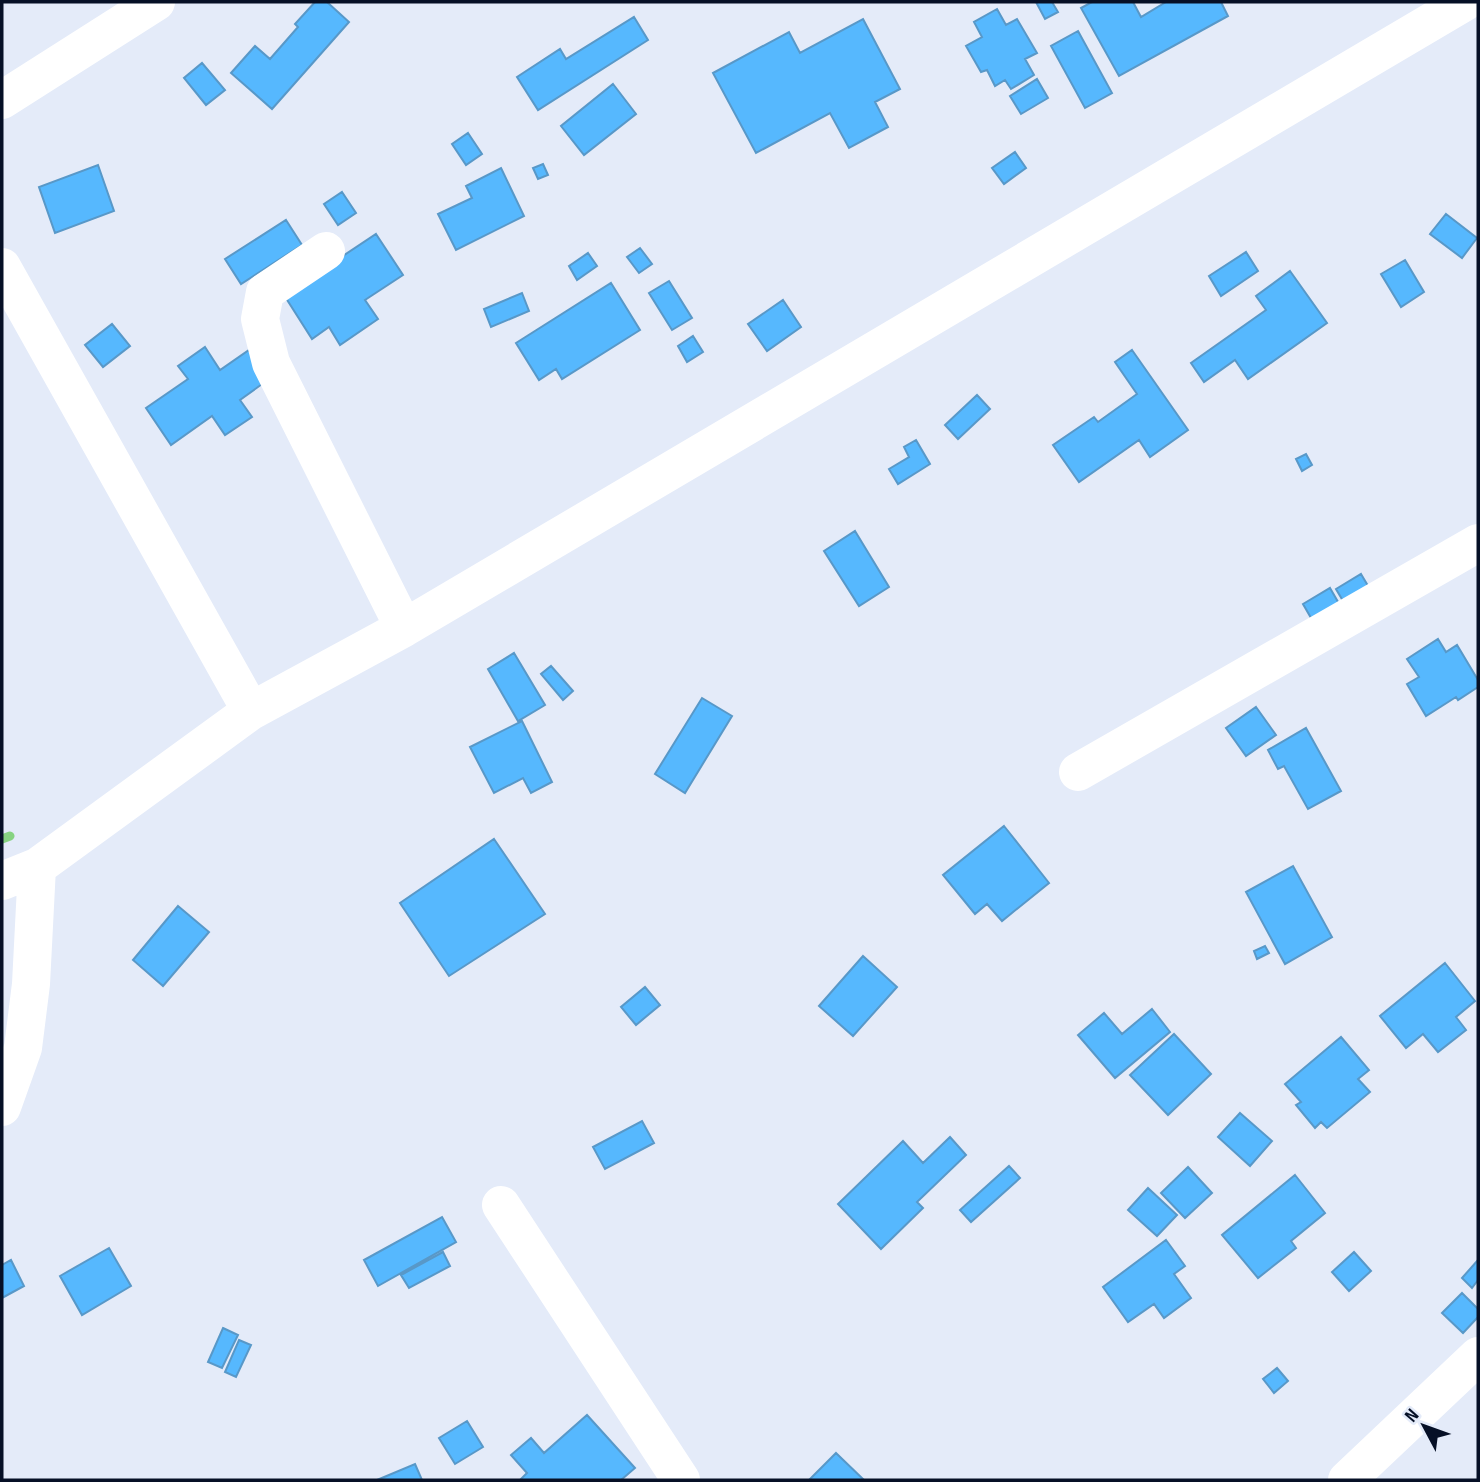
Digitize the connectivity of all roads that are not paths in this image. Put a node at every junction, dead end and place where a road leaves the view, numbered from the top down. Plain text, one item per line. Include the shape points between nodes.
1 (156, 2) edge
2 (1465, 2) edge
3 (2, 100) edge
4 (326, 251) dead end
5 (2, 267) edge
6 (1478, 543) edge
7 (404, 628) junction
8 (251, 711) junction
9 (1078, 772) dead end
10 (37, 867) junction
11 (2, 881) edge
12 (2, 1107) edge
13 (501, 1205) dead end
14 (1478, 1356) edge
15 (681, 1480) edge
16 (1348, 1480) edge

1 - 3 street
2 - 7 street
4 - 7 street via 265,292 260,319 271,363
5 - 8 street
6 - 9 street
7 - 8 street
8 - 10 street
10 - 11 street
10 - 12 street via 23,1048
13 - 15 street
14 - 16 street

